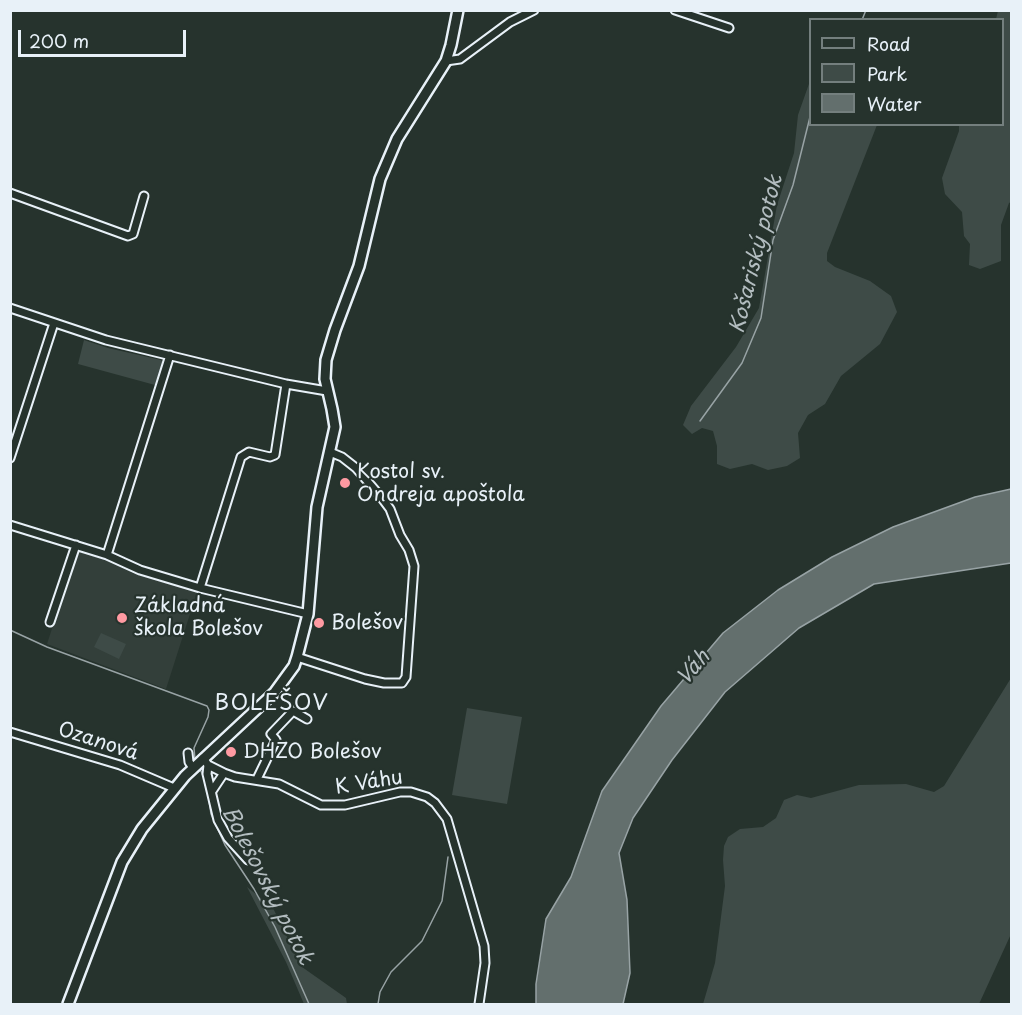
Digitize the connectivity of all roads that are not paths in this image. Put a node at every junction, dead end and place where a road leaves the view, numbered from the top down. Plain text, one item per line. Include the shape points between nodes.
1 (458, 10) edge
2 (534, 10) edge
3 (675, 10) edge
4 (729, 28) dead end
5 (446, 61) junction
6 (10, 193) edge
7 (144, 196) dead end
8 (10, 308) edge
9 (54, 322) junction
10 (170, 355) junction
11 (286, 384) junction
12 (327, 391) junction
13 (330, 452) junction
14 (10, 458) edge
15 (10, 525) edge
16 (76, 545) junction
17 (107, 555) junction
18 (200, 588) junction
19 (308, 614) junction
20 (50, 622) dead end
21 (297, 657) junction
22 (307, 719) dead end
23 (10, 732) edge
24 (188, 753) dead end
25 (200, 764) junction
26 (224, 773) junction
27 (257, 779) junction
28 (174, 788) junction
29 (212, 791) junction
30 (248, 860) dead end
31 (68, 1005) edge
32 (479, 1005) edge

1 - 5 main road
2 - 5 street via 510,22 460,59
3 - 4 street
5 - 12 main road via 397,139 380,179 357,274 326,360
6 - 7 street via 128,236 133,234
8 - 9 street
9 - 10 street via 106,340
9 - 14 street
10 - 11 street
10 - 17 street
11 - 12 street
11 - 18 street via 275,454 270,457 249,452 241,457
12 - 13 main road via 334,418
13 - 19 main road via 317,507
13 - 21 street via 356,468 381,496 409,550 414,566 406,677 402,684 384,683
15 - 16 street
16 - 17 street
16 - 20 street
17 - 18 street via 140,570
18 - 19 street
19 - 21 main road
21 - 25 main road via 273,694
22 - 27 street via 293,711 271,734 276,740
23 - 28 street, Ozanová via 120,765
24 - 25 street
25 - 26 street, K Váhu
25 - 28 main road
25 - 29 street
26 - 27 street, K Váhu
26 - 29 street
27 - 32 street, K Váhu via 335,807 400,792 420,793 435,803 447,819 484,946
28 - 31 main road via 122,862
29 - 30 street via 218,820

